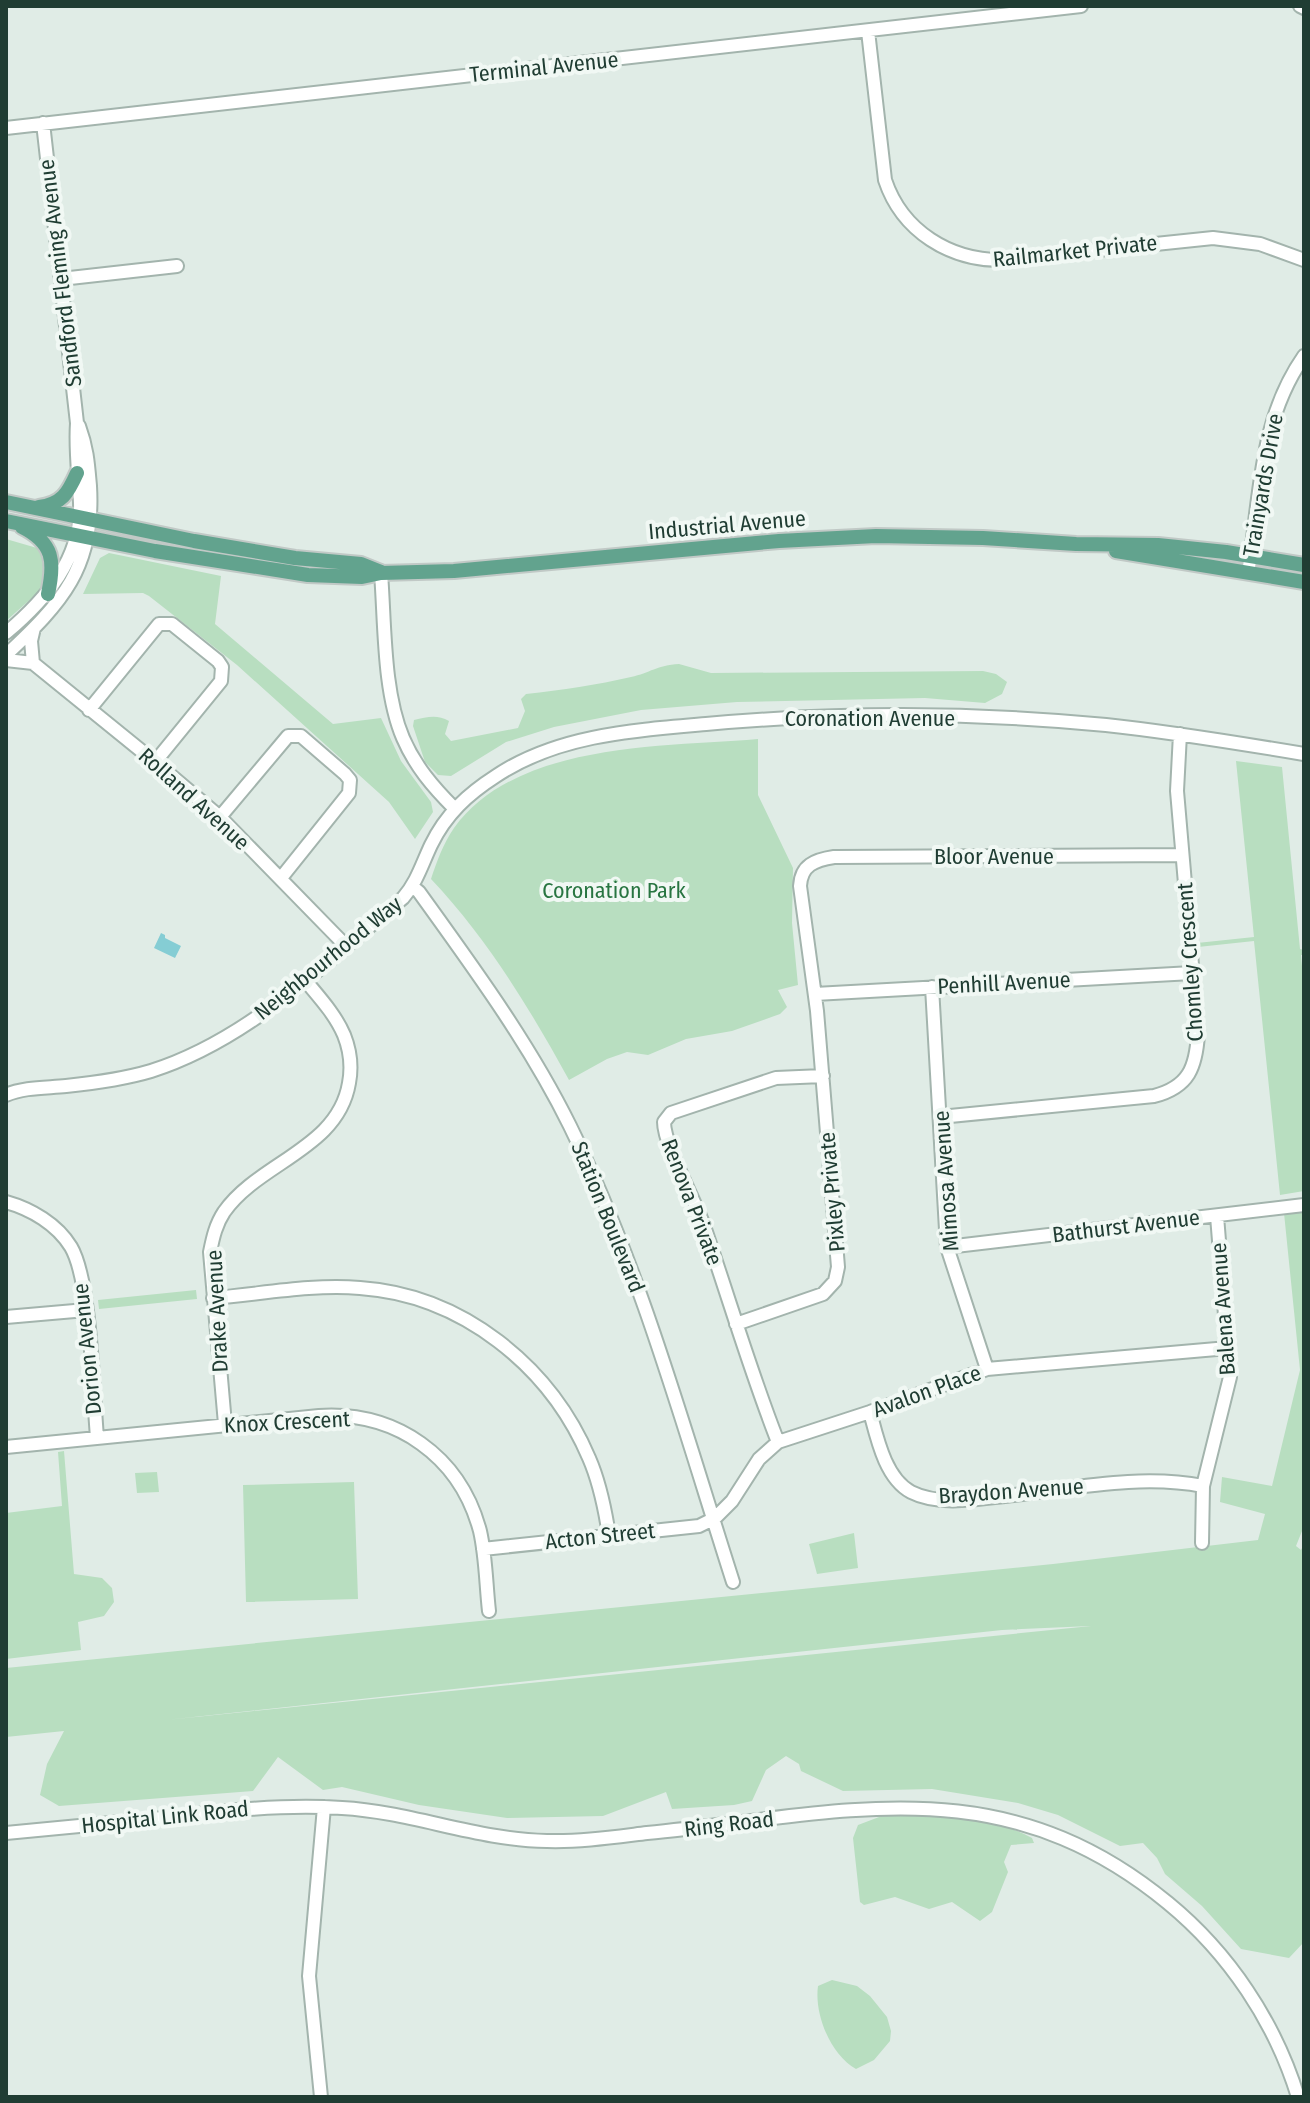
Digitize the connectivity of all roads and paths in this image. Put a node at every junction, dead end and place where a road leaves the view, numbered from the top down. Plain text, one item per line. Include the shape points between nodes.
1 (1081, 6) edge
2 (868, 31) junction
3 (43, 123) junction
4 (6, 128) edge
5 (1304, 260) edge
6 (177, 266) dead end
7 (61, 279) junction
8 (1304, 356) edge
9 (77, 423) junction
10 (77, 473) junction
11 (6, 502) edge
12 (35, 508) junction
13 (85, 519) junction
14 (6, 521) edge
15 (82, 536) junction
16 (1076, 544) junction
17 (1251, 556) junction
18 (1304, 565) edge
19 (381, 573) junction
20 (1248, 573) junction
21 (1304, 582) edge
22 (48, 594) junction
23 (34, 628) junction
24 (6, 633) edge
25 (6, 658) edge
26 (33, 663) junction
27 (89, 710) junction
28 (1180, 734) junction
29 (1304, 754) edge
30 (155, 762) junction
31 (454, 808) junction
32 (220, 817) junction
33 (1182, 855) junction
34 (807, 865) joint
35 (281, 878) junction
36 (413, 887) junction
37 (346, 946) junction
38 (1192, 973) junction
39 (305, 980) junction
40 (932, 987) junction
41 (815, 994) junction
42 (823, 1076) junction
43 (6, 1095) edge
44 (940, 1117) junction
45 (6, 1202) edge
46 (1304, 1205) edge
47 (1217, 1216) junction
48 (947, 1247) junction
49 (213, 1298) junction
50 (86, 1310) junction
51 (6, 1317) edge
52 (736, 1324) junction
53 (1228, 1348) junction
54 (987, 1369) junction
55 (870, 1412) junction
56 (225, 1424) junction
57 (97, 1437) junction
58 (778, 1442) junction
59 (6, 1447) edge
60 (1203, 1486) junction
61 (715, 1518) junction
62 (609, 1535) junction
63 (1202, 1543) dead end
64 (483, 1549) junction
65 (733, 1582) dead end
66 (489, 1611) dead end
67 (324, 1807) junction
68 (6, 1833) edge
69 (321, 2097) edge
70 (1298, 2097) edge

1 - 2 street, Terminal Avenue
2 - 3 street, Terminal Avenue
2 - 5 street, Railmarket Private via 885,180 909,224 938,244 972,258 1003,260 1213,238 1260,244
3 - 4 street, Terminal Avenue
3 - 7 street, Sandford Fleming Avenue
6 - 7 street
7 - 9 street, Sandford Fleming Avenue
8 - 17 street, Trainyards Drive via 1270,424
9 - 10 street, Sandford Fleming Avenue
9 - 13 street, Sandford Fleming Avenue via 88,449
10 - 12 main road via 65,497
10 - 13 street, Sandford Fleming Avenue
11 - 12 main road, Industrial Avenue
12 - 13 main road, Industrial Avenue
13 - 15 street
13 - 19 main road, Industrial Avenue via 295,558 361,564
14 - 15 main road, Industrial Avenue
14 - 22 main road via 32,532 47,549 53,568
15 - 19 main road, Industrial Avenue via 308,575
15 - 22 street
15 - 23 street via 80,566 70,587
16 - 17 main road, Industrial Avenue via 1158,545
16 - 19 main road, Industrial Avenue via 876,536
16 - 20 main road, Industrial Avenue
17 - 18 main road, Industrial Avenue
17 - 20 street, Trainyards Drive
19 - 31 street via 395,715 421,771
20 - 21 main road, Industrial Avenue
22 - 24 street
23 - 25 street
23 - 26 street
25 - 26 street
26 - 27 street, Rolland Avenue
27 - 30 street, Rolland Avenue
27 - 30 street via 159,624 172,624 218,661 223,676
28 - 29 street, Coronation Avenue
28 - 31 street, Coronation Avenue via 1042,720 915,715 676,726 598,737 540,753 495,776
28 - 33 street, Chomley Crescent
30 - 32 street, Rolland Avenue
31 - 36 street, Neighbourhood Way
32 - 35 street, Rolland Avenue
32 - 35 street via 288,736 301,736 345,774 349,793
33 - 34 street, Bloor Avenue via 834,857
33 - 38 street, Chomley Crescent
34 - 41 street, Pixley Private via 800,886
35 - 37 street, Rolland Avenue
36 - 37 street, Neighbourhood Way
36 - 61 street, Station Boulevard via 472,964 571,1127 637,1286
37 - 39 street, Neighbourhood Way
38 - 40 street, Penhill Avenue
38 - 44 street, Chomley Crescent via 1196,1057 1189,1074 1170,1092
39 - 43 street, Neighbourhood Way via 234,1032 188,1057 100,1082
39 - 49 street, Drake Avenue via 347,1044 351,1072 345,1099 326,1129 242,1192 224,1212 210,1252
40 - 41 street, Penhill Avenue
40 - 44 street, Mimosa Avenue
41 - 42 street, Pixley Private
42 - 52 street, Pixley Private via 835,1281 823,1294
42 - 52 street, Renova Private via 776,1078 671,1113 664,1122
44 - 48 street, Mimosa Avenue
45 - 50 street, Dorion Avenue via 43,1218 66,1240 77,1259
46 - 47 street, Bathurst Avenue
47 - 48 street, Bathurst Avenue
47 - 53 street, Balena Avenue
48 - 54 street, Mimosa Avenue
49 - 56 street, Drake Avenue
49 - 62 street via 363,1288 423,1302 468,1321 520,1359 566,1414 599,1484
50 - 51 street
50 - 57 street, Dorion Avenue
52 - 58 street, Renova Private
53 - 54 street, Avalon Place
53 - 60 street, Balena Avenue via 1230,1377
54 - 55 street, Avalon Place
55 - 58 street, Avalon Place
55 - 60 street, Braydon Avenue via 892,1474 911,1492 924,1496 984,1498 1148,1481
56 - 57 street, Knox Crescent
56 - 64 street, Knox Crescent via 334,1415 406,1432 457,1479 475,1515
57 - 59 street, Knox Crescent
58 - 61 street, Avalon Place
60 - 63 street, Balena Avenue
61 - 62 street, Acton Street via 699,1526
61 - 65 street, Station Boulevard
62 - 64 street, Acton Street
64 - 66 street, Knox Crescent
67 - 68 street, Hospital Link Road via 261,1808
67 - 69 street via 309,1976
67 - 70 street, Ring Road via 551,1841 910,1807 1015,1821 1111,1862 1196,1928 1261,2013

